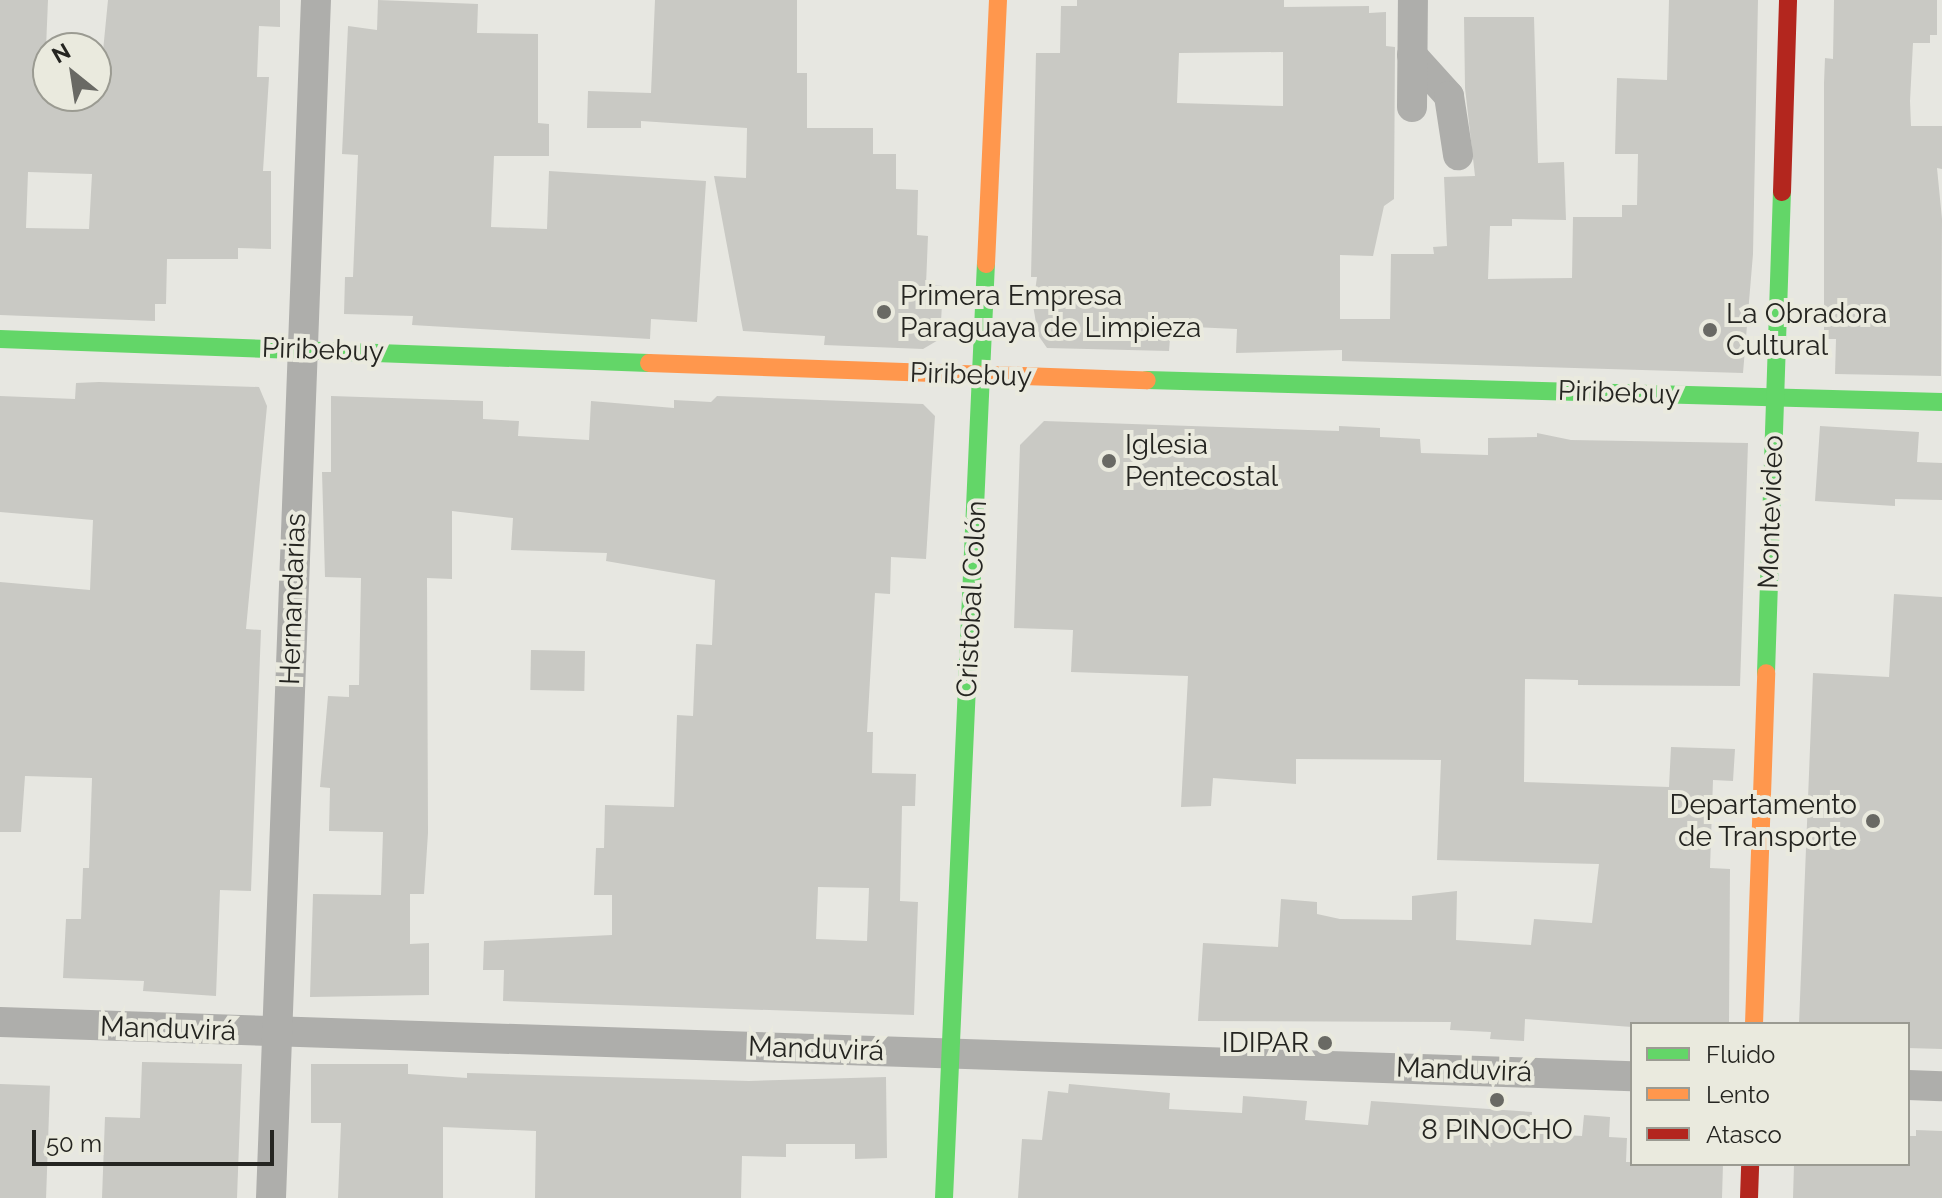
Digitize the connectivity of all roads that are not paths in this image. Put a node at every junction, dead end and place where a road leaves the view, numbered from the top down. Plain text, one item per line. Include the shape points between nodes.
1 (316, 0) edge
2 (998, 0) edge
3 (1413, 0) edge
4 (1788, 0) edge
5 (1412, 55) junction
6 (1412, 107) dead end
7 (1458, 155) dead end
8 (0, 339) edge
9 (300, 349) junction
10 (982, 375) junction
11 (1775, 398) junction
12 (1942, 402) edge
13 (0, 1022) edge
14 (1754, 1022) edge
15 (279, 1033) junction
16 (952, 1053) junction
17 (1630, 1076) edge
18 (1910, 1085) edge
19 (1942, 1086) edge
20 (1750, 1166) edge
21 (271, 1198) edge
22 (944, 1198) edge
23 (1749, 1198) edge

1 - 9 street, Hernandarias
2 - 10 main road, Cristobal Colón
3 - 5 street
4 - 11 main road, Montevideo
5 - 6 street
5 - 7 street via 1449,96
8 - 9 main road, Piribebuy
9 - 10 main road, Piribebuy
9 - 15 street, Hernandarias
10 - 11 main road, Piribebuy
10 - 16 main road, Cristobal Colón
11 - 12 main road, Piribebuy
11 - 14 main road, Montevideo
13 - 15 street, Manduvirá
15 - 16 street, Manduvirá
15 - 21 street, Hernandarias
16 - 17 street, Manduvirá
16 - 22 main road, Cristobal Colón
18 - 19 street
20 - 23 main road

